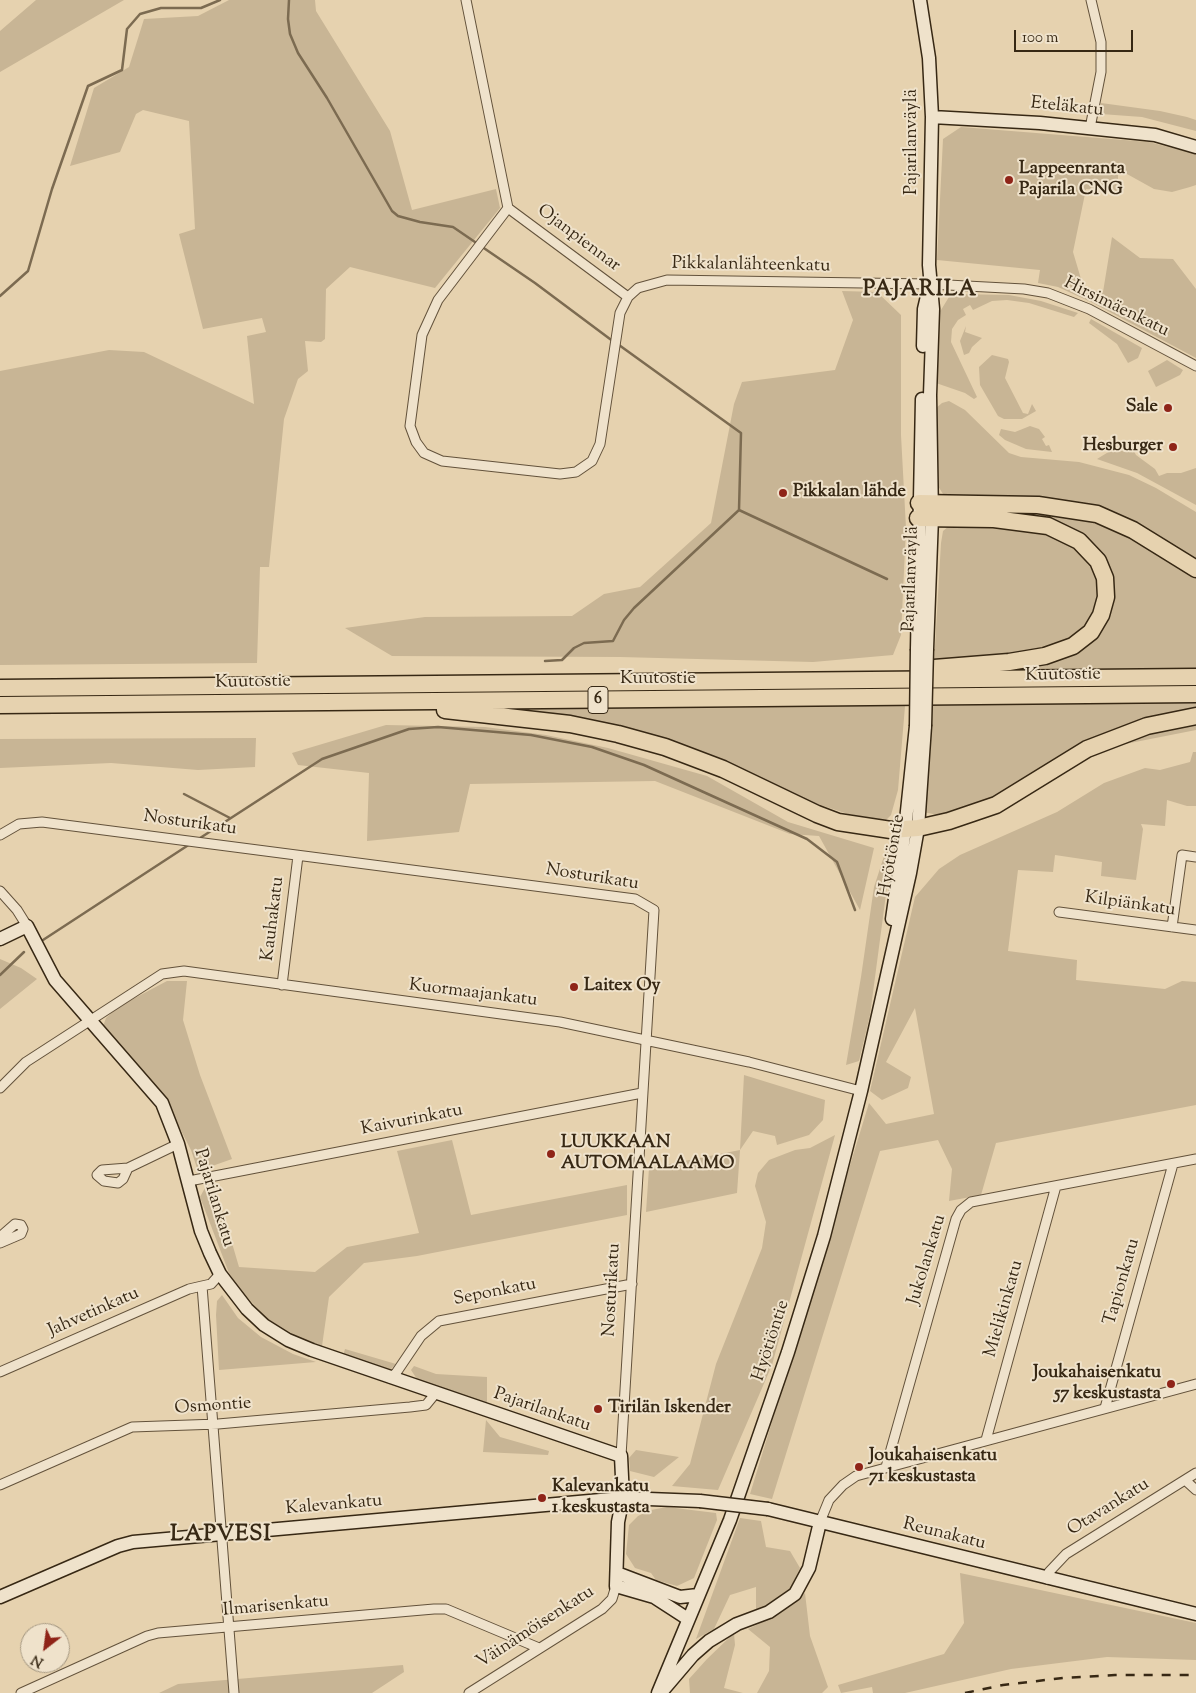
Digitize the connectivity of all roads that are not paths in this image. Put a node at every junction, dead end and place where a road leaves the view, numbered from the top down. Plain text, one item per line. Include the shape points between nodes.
1 (466, 0) edge
2 (920, 0) edge
3 (1091, 0) edge
4 (932, 117) junction
5 (1090, 128) junction
6 (1196, 147) edge
7 (508, 208) junction
8 (929, 284) junction
9 (628, 297) junction
10 (1196, 366) edge
11 (925, 511) junction
12 (1196, 569) edge
13 (1196, 677) edge
14 (570, 682) junction
15 (0, 688) edge
16 (1196, 694) edge
17 (221, 704) junction
18 (0, 706) edge
19 (1196, 716) edge
20 (920, 726) joint
21 (911, 829) junction
22 (0, 835) edge
23 (298, 856) junction
24 (1196, 857) edge
25 (0, 892) edge
26 (1060, 912) dead end
27 (27, 926) junction
28 (1172, 927) junction
29 (1196, 930) edge
30 (0, 939) edge
31 (282, 985) junction
32 (89, 1021) junction
33 (647, 1040) junction
34 (0, 1088) edge
35 (861, 1091) junction
36 (642, 1093) junction
37 (178, 1144) junction
38 (1196, 1159) edge
39 (1174, 1164) junction
40 (128, 1168) dead end
41 (189, 1181) junction
42 (1056, 1186) junction
43 (0, 1237) edge
44 (0, 1243) edge
45 (220, 1274) junction
46 (632, 1284) junction
47 (202, 1286) junction
48 (0, 1372) edge
49 (390, 1378) junction
50 (1196, 1384) edge
51 (435, 1394) junction
52 (1105, 1408) junction
53 (213, 1424) junction
54 (986, 1440) junction
55 (621, 1456) junction
56 (886, 1467) junction
57 (1196, 1473) edge
58 (1185, 1480) junction
59 (0, 1485) edge
60 (1196, 1490) edge
61 (622, 1498) junction
62 (682, 1499) joint
63 (820, 1522) junction
64 (222, 1534) junction
65 (617, 1572) junction
66 (1047, 1578) junction
67 (616, 1586) junction
68 (698, 1595) junction
69 (0, 1597) edge
70 (1196, 1614) edge
71 (688, 1619) junction
72 (230, 1627) junction
73 (539, 1648) junction
74 (21, 1693) edge
75 (234, 1693) edge
76 (469, 1693) edge
77 (660, 1693) edge

1 - 7 street
2 - 4 main road, Pajarilanväylä via 929,58
3 - 5 street via 1101,49
4 - 5 main road, Eteläkatu
4 - 8 main road, Pajarilanväylä
5 - 6 main road, Eteläkatu via 1155,135
7 - 9 street, Ojanpiennar
7 - 9 street via 438,300 422,335 410,426 424,453 442,460 560,474 576,472 592,461 600,444 620,313
8 - 9 street, Pikkalanlähteenkatu via 667,280 638,288
8 - 10 street, Hirsimäenkatu via 1048,293 1089,309
8 - 11 main road, Pajarilanväylä via 933,309
11 - 12 highway via 1038,505 1097,514 1133,530
11 - 14 highway via 1030,522 1063,531 1080,541 1098,561 1105,578 1106,597 1091,632 1073,646 1045,656 1009,662 907,670
11 - 20 main road, Pajarilanväylä, bridge
13 - 14 highway, Kuutostie / 6
14 - 15 highway, Kuutostie / 6
16 - 17 highway, Kuutostie / 6
17 - 18 highway, Kuutostie / 6
17 - 21 highway via 398,706 570,724 673,750 723,769 838,822 891,830
19 - 21 highway via 1147,726 1120,736 1065,762 996,805 949,821
20 - 21 main road, Hyötiöntie
21 - 35 main road, Hyötiöntie via 884,989
22 - 23 street, Nosturikatu via 19,824 42,822
23 - 31 street, Kauhakatu
23 - 33 street, Nosturikatu via 636,900 654,910
24 - 28 street via 1182,855
25 - 27 street, Pajarilankatu
26 - 28 street, Kilpiänkatu
27 - 30 main road
27 - 32 main road, Pajarilankatu via 54,980
28 - 29 street, Kilpiänkatu
31 - 32 street, Kuormaajankatu via 174,972 162,974
31 - 33 street, Kuormaajankatu via 560,1022
32 - 34 street, Kuormaajankatu via 26,1062
32 - 37 main road, Pajarilankatu via 162,1103
33 - 35 street, Kuormaajankatu
33 - 36 street, Nosturikatu
35 - 68 main road, Hyötiöntie via 824,1236 788,1352 730,1520
36 - 41 street, Kaivurinkatu
36 - 46 street, Nosturikatu
37 - 40 street
37 - 41 main road, Pajarilankatu
38 - 39 street, Jukolankatu
39 - 42 street, Jukolankatu
39 - 52 street, Tapionkatu
41 - 45 main road, Pajarilankatu via 201,1231
42 - 54 street, Mielikinkatu
42 - 56 street, Jukolankatu via 971,1202 960,1210
43 - 44 street via 14,1224 20,1225 21,1234
45 - 47 street, Jahvetinkatu via 211,1284
45 - 49 main road, Pajarilankatu via 247,1309 264,1325 288,1340
46 - 49 street, Seponkatu via 439,1321 421,1336
46 - 55 street, Nosturikatu
47 - 48 street, Jahvetinkatu
47 - 53 street
49 - 51 main road, Pajarilankatu
50 - 52 street
51 - 53 street, Osmontie via 426,1405
51 - 55 main road, Pajarilankatu
52 - 54 street
53 - 59 street, Osmontie via 132,1427
53 - 64 street
54 - 56 street
55 - 61 main road, Nosturikatu
56 - 63 street via 856,1476 843,1485 825,1506
57 - 58 street, Otavankatu
58 - 60 street
58 - 66 street, Otavankatu via 1066,1554
61 - 62 main road, Kalevankatu
61 - 64 main road, Kalevankatu
61 - 65 main road, Väinämöisenkatu
62 - 63 main road, Reunakatu, bridge via 768,1509
63 - 66 main road, Reunakatu
63 - 77 main road via 809,1568 795,1594 769,1612 737,1624 709,1641
64 - 69 main road, Kalevankatu via 118,1546
64 - 72 street
65 - 67 main road, Väinämöisenkatu
65 - 68 main road via 680,1597
66 - 70 main road, Reunakatu
67 - 71 main road via 654,1597
67 - 73 street, Väinämöisenkatu via 612,1598 602,1609
68 - 71 main road, Hyötiöntie
71 - 77 main road, Hyötiöntie
72 - 73 street, Ilmarisenkatu via 446,1609
72 - 74 street, Ilmarisenkatu via 147,1636
72 - 75 street
73 - 76 street, Väinämöisenkatu

